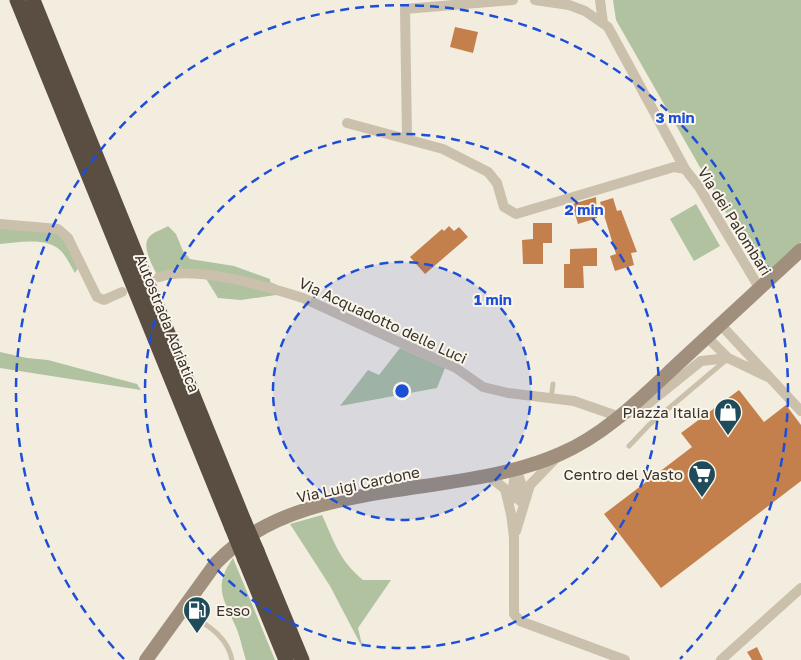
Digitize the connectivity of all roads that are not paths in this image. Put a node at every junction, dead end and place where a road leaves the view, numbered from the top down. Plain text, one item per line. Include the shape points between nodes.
1 (17, 0) edge
2 (33, 0) edge
3 (513, 0) edge
4 (535, 0) edge
5 (600, 0) edge
6 (603, 23) junction
7 (347, 123) dead end
8 (407, 137) junction
9 (685, 168) junction
10 (0, 224) edge
11 (801, 250) edge
12 (159, 277) dead end
13 (760, 289) junction
14 (122, 292) dead end
15 (720, 324) junction
16 (707, 337) junction
17 (728, 358) junction
18 (772, 379) junction
19 (553, 384) dead end
20 (551, 398) junction
21 (801, 411) edge
22 (620, 417) junction
23 (629, 446) dead end
24 (560, 454) junction
25 (516, 468) junction
26 (490, 477) junction
27 (515, 513) junction
28 (238, 525) junction
29 (251, 556) junction
30 (801, 588) edge
31 (182, 609) junction
32 (146, 660) edge
33 (232, 660) edge
34 (286, 660) edge
35 (302, 660) edge
36 (625, 660) edge
37 (721, 660) edge

1 - 28 highway, Autostrada Adriatica
2 - 28 highway, Autostrada Adriatica
3 - 8 street via 405,9
4 - 6 street, Via dei Palombari via 569,5
5 - 6 street
6 - 9 street, Via dei Palombari via 617,42
7 - 8 street, Via dei Palombari
8 - 9 street, Via dei Palombari via 443,149 488,172 497,183 504,206 516,214 674,167
9 - 13 street, Via dei Palombari
10 - 14 street via 58,229 68,238 97,297 104,300
11 - 13 main road, Via Luigi Cardone
12 - 20 street, Via Acquadotto delle Luci via 197,274 279,290 456,368 483,387
13 - 15 main road, Via Luigi Cardone
15 - 16 main road, Via Luigi Cardone
15 - 18 street
16 - 17 street
16 - 22 main road, Via Luigi Cardone
17 - 18 street
17 - 22 street, Via Luigi Cardone via 701,362 650,403
17 - 23 lane
18 - 21 street
19 - 20 lane
20 - 22 street, Via Acquadotto delle Luci via 574,401
22 - 24 main road, Via Luigi Cardone
24 - 25 main road, Via Luigi Cardone
24 - 27 street, Via Luigi Cardone via 530,485
25 - 26 main road, Via Luigi Cardone
25 - 27 street, Via Luigi Cardone via 521,483
26 - 27 street, Via Luigi Cardone via 505,489
26 - 31 main road, Via Luigi Cardone via 336,502 276,520 216,562
27 - 36 street, Via Luigi Cardone via 514,614 520,621
28 - 29 highway, Autostrada Adriatica, bridge
29 - 34 highway, Autostrada Adriatica
29 - 35 highway, Autostrada Adriatica
30 - 37 street
31 - 32 main road, Via Luigi Cardone
31 - 33 lane via 218,633

